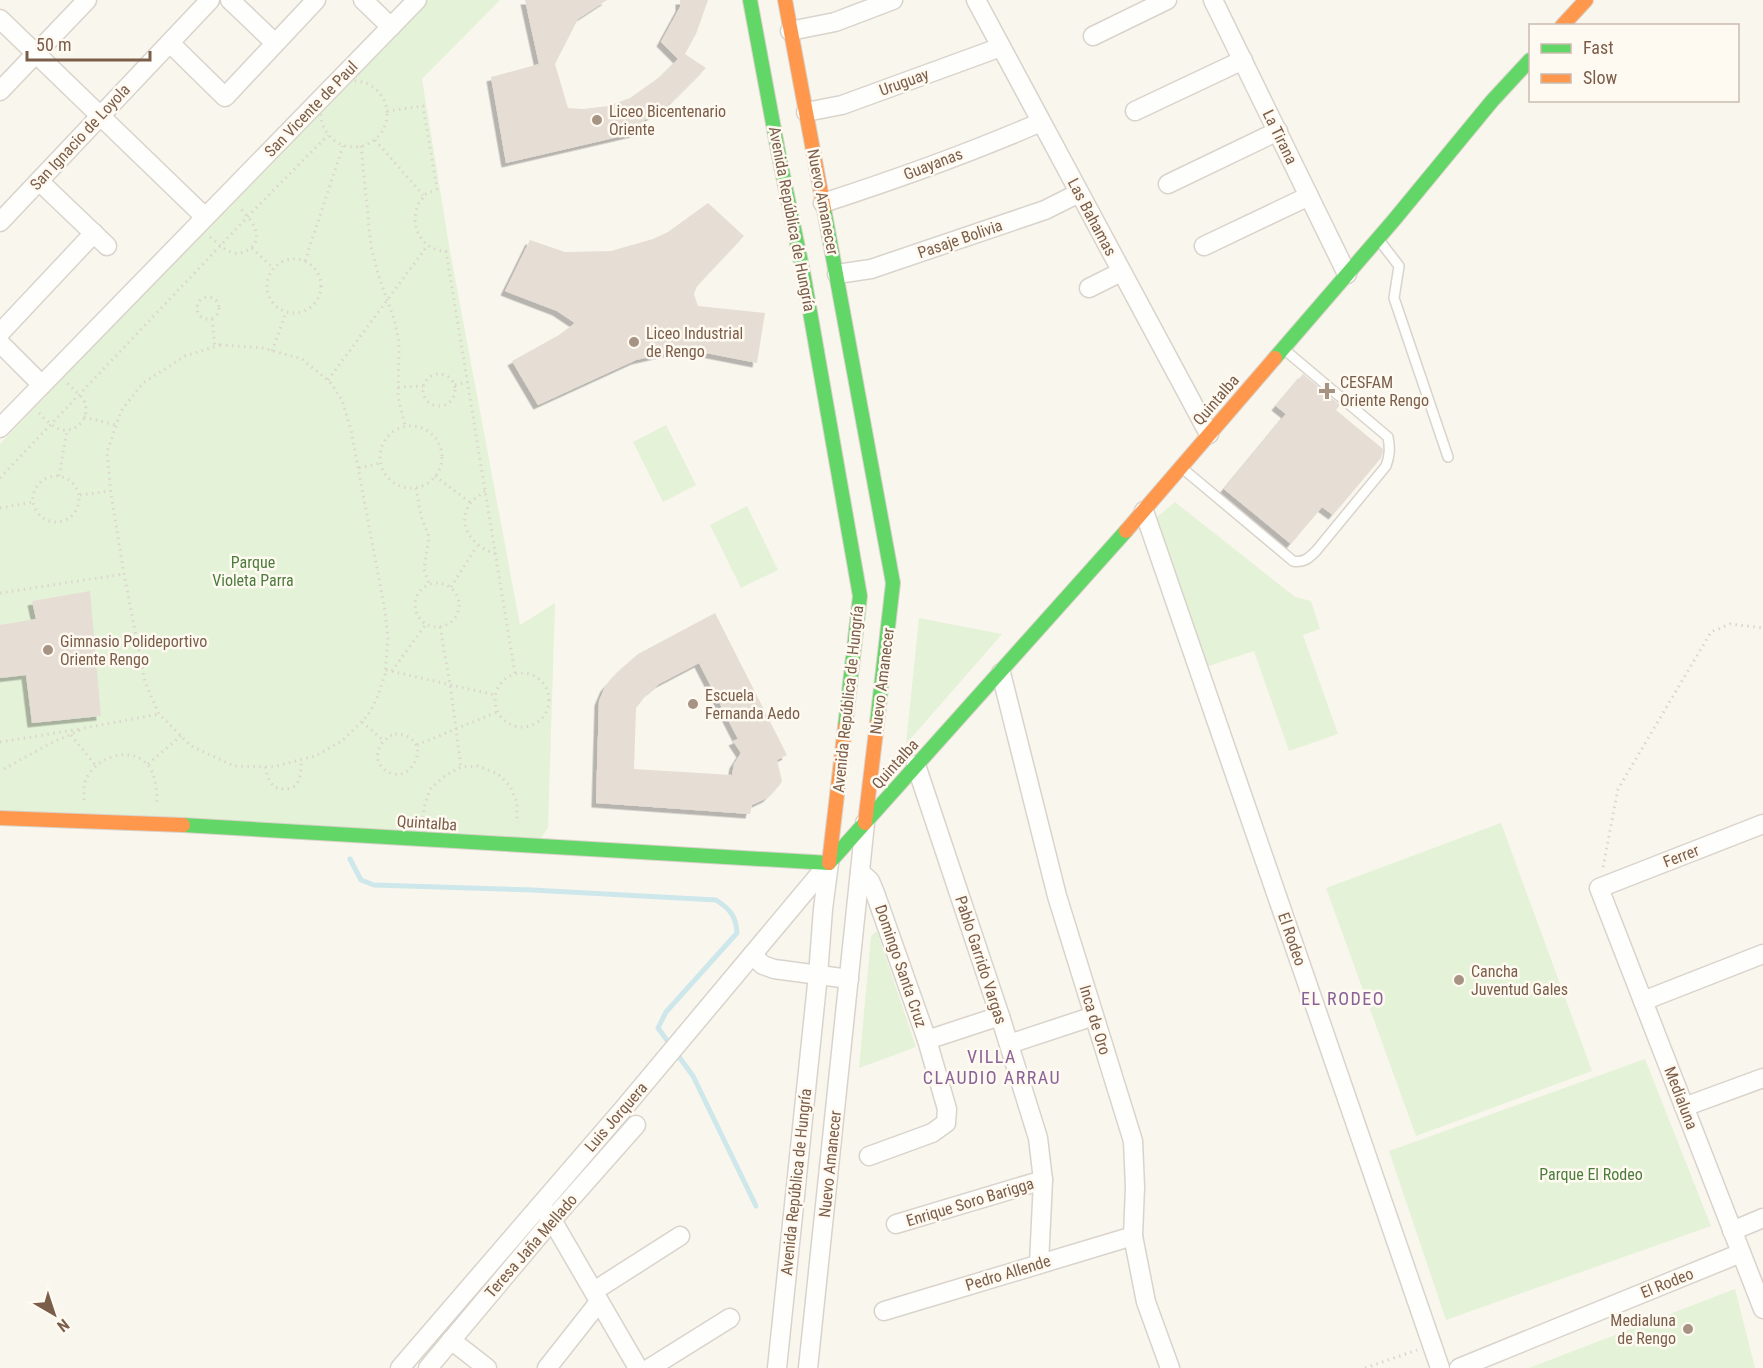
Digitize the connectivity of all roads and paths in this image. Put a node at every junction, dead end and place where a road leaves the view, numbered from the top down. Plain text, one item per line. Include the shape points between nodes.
1 (87, 0) edge
2 (210, 0) edge
3 (230, 0) edge
4 (316, 0) edge
5 (363, 0) edge
6 (417, 0) edge
7 (750, 0) edge
8 (784, 0) edge
9 (893, 0) edge
10 (976, 0) edge
11 (1167, 0) edge
12 (1214, 0) edge
13 (1586, 0) edge
14 (0, 19) edge
15 (1564, 24) edge
16 (391, 27) junction
17 (790, 31) junction
18 (1093, 36) dead end
19 (170, 43) junction
20 (275, 43) junction
21 (1001, 47) junction
22 (36, 54) junction
23 (1243, 60) junction
24 (1529, 61) edge
25 (0, 91) edge
26 (387, 111) junction
27 (1135, 111) dead end
28 (806, 112) junction
29 (100, 116) junction
30 (1041, 122) junction
31 (1278, 132) junction
32 (328, 135) junction
33 (375, 140) junction
34 (343, 146) junction
35 (361, 146) junction
36 (39, 181) junction
37 (1168, 184) dead end
38 (1079, 193) junction
39 (424, 195) junction
40 (1309, 196) junction
41 (236, 204) dead end
42 (806, 206) junction
43 (248, 216) junction
44 (0, 222) edge
45 (206, 226) junction
46 (1378, 238) junction
47 (220, 245) junction
48 (429, 245) junction
49 (1204, 246) dead end
50 (252, 248) junction
51 (304, 261) junction
52 (273, 268) junction
53 (1121, 272) junction
54 (837, 274) junction
55 (1347, 274) junction
56 (1089, 288) dead end
57 (387, 301) junction
58 (287, 312) junction
59 (212, 319) junction
60 (0, 333) edge
61 (0, 342) edge
62 (215, 347) junction
63 (1282, 349) junction
64 (272, 351) junction
65 (64, 380) dead end
66 (328, 380) junction
67 (467, 382) junction
68 (42, 385) junction
69 (454, 385) junction
70 (423, 386) junction
71 (398, 387) junction
72 (79, 394) junction
73 (35, 410) dead end
74 (84, 417) junction
75 (51, 424) junction
76 (116, 425) junction
77 (405, 426) junction
78 (0, 428) edge
79 (67, 430) junction
80 (1209, 434) junction
81 (1448, 457) dead end
82 (853, 460) junction
83 (380, 463) junction
84 (1180, 467) junction
85 (358, 468) junction
86 (59, 476) junction
87 (435, 476) junction
88 (0, 478) edge
89 (416, 488) junction
90 (110, 490) junction
91 (485, 491) junction
92 (79, 496) junction
93 (33, 502) junction
94 (471, 503) junction
95 (0, 508) edge
96 (1144, 511) junction
97 (477, 546) junction
98 (496, 554) junction
99 (124, 574) junction
100 (429, 584) junction
101 (450, 588) junction
102 (0, 593) edge
103 (426, 624) junction
104 (440, 627) junction
105 (1763, 628) edge
106 (386, 670) junction
107 (392, 671) junction
108 (1000, 673) junction
109 (515, 674) junction
110 (450, 684) junction
111 (495, 694) junction
112 (497, 712) junction
113 (159, 714) junction
114 (362, 722) junction
115 (85, 729) junction
116 (456, 729) junction
117 (71, 735) junction
118 (181, 736) junction
119 (383, 740) junction
120 (0, 742) edge
121 (417, 745) junction
122 (874, 745) junction
123 (302, 760) junction
124 (148, 765) junction
125 (916, 765) junction
126 (96, 766) junction
127 (265, 767) junction
128 (461, 767) junction
129 (4, 769) dead end
130 (0, 819) edge
131 (84, 821) junction
132 (865, 823) junction
133 (158, 824) junction
134 (1763, 824) edge
135 (422, 840) junction
136 (512, 845) junction
137 (830, 863) junction
138 (860, 872) junction
139 (1599, 888) junction
140 (1763, 954) edge
141 (752, 955) junction
142 (818, 975) junction
143 (849, 979) junction
144 (1643, 1000) junction
145 (1000, 1016) junction
146 (1094, 1016) junction
147 (927, 1040) junction
148 (1008, 1044) junction
149 (1763, 1078) edge
150 (1684, 1107) junction
151 (636, 1125) dead end
152 (869, 1156) dead end
153 (1043, 1180) junction
154 (540, 1204) junction
155 (1763, 1218) edge
156 (552, 1220) junction
157 (896, 1224) dead end
158 (1732, 1231) junction
159 (680, 1236) dead end
160 (1132, 1236) junction
161 (1741, 1253) junction
162 (1039, 1264) junction
163 (596, 1297) junction
164 (1763, 1309) edge
165 (884, 1311) dead end
166 (730, 1318) dead end
167 (451, 1340) junction
168 (1432, 1345) junction
169 (399, 1368) edge
170 (428, 1368) edge
171 (487, 1368) edge
172 (547, 1368) edge
173 (638, 1368) edge
174 (650, 1368) edge
175 (777, 1368) edge
176 (808, 1368) edge
177 (1170, 1368) edge
178 (1365, 1368) edge
179 (1440, 1368) edge
180 (1459, 1368) edge

1 - 22 street
2 - 19 street, San Ignacio de Loyola
3 - 20 street
4 - 20 street
5 - 16 street
6 - 16 street, San Vicente de Paul
7 - 42 street, Avenida República de Hungría
8 - 17 street, Nuevo Amanecer
9 - 17 street via 835,22
10 - 21 street, Las Bahamas
11 - 18 street
12 - 23 street, La Tirana
13 - 15 street
14 - 22 street
16 - 45 street, San Vicente de Paul
17 - 28 street, Nuevo Amanecer
19 - 20 street via 225,96
19 - 29 street, San Ignacio de Loyola
21 - 28 street, Uruguay via 842,105
21 - 30 street, Las Bahamas
22 - 25 street
22 - 29 street
23 - 27 street
23 - 31 street, La Tirana
24 - 46 street, Quintalba
26 - 32 path via 385,100 370,84 355,80 338,84 329,91 320,111
26 - 33 path via 382,132
26 - 39 path via 423,106 437,189
28 - 42 street, Nuevo Amanecer
29 - 36 street, San Ignacio de Loyola
29 - 45 street
30 - 38 street, Las Bahamas
30 - 42 street, Guayanas via 873,187
31 - 37 street
31 - 40 street, La Tirana
32 - 34 path
32 - 43 path
33 - 35 path
33 - 39 path
34 - 35 path
34 - 51 path
35 - 57 path via 371,246
36 - 44 street, San Ignacio de Loyola
36 - 60 street via 100,240
38 - 53 street, Las Bahamas
38 - 54 street, Pasaje Bolivia via 1045,210 871,269
39 - 48 path via 414,217 415,228
40 - 49 street
40 - 55 street, La Tirana
41 - 43 path
42 - 54 street, Nuevo Amanecer
42 - 82 street, Avenida República de Hungría via 803,272
43 - 47 path
43 - 50 path via 256,228
45 - 47 path
45 - 68 street, San Vicente de Paul
46 - 55 street, Quintalba
46 - 81 lane via 1399,266 1394,298
47 - 50 path via 235,253
47 - 72 path
48 - 57 path
48 - 67 path via 441,252 448,251
50 - 52 path
51 - 52 path via 286,260
51 - 58 path via 318,273 319,298 307,310
52 - 58 path via 267,280 269,298
53 - 56 street
53 - 80 street, Las Bahamas
54 - 82 street, Nuevo Amanecer
55 - 63 street, Quintalba
57 - 66 path
57 - 71 path via 399,341
58 - 64 path
59 - 59 path via 218,314 219,304 207,296 200,300 197,310 204,319
59 - 62 path
61 - 68 street
62 - 64 path
62 - 76 path via 185,356 143,383 121,411
63 - 80 street, Quintalba
63 - 84 lane via 1388,437 1390,447 1386,466 1316,551 1300,563 1293,561
64 - 66 path via 302,359
65 - 72 path
66 - 85 path via 342,400
67 - 69 path
67 - 91 path
68 - 78 street, San Vicente de Paul
69 - 70 path via 448,377 438,374 428,377
69 - 70 path via 454,396 442,407 426,401
70 - 71 path
71 - 77 path
72 - 74 path via 85,404
72 - 75 path
73 - 75 path
74 - 76 path
74 - 79 path via 74,429
75 - 79 path
75 - 88 path
76 - 90 path via 107,452
77 - 83 path via 386,437
77 - 87 path via 424,428 439,441 442,460
79 - 86 path
80 - 84 street, Quintalba
82 - 122 street, Nuevo Amanecer via 893,583
82 - 137 street, Avenida República de Hungría via 860,596
83 - 85 path
83 - 89 path via 395,484
84 - 96 street, Quintalba
85 - 106 path via 385,611
86 - 92 path via 73,484
86 - 93 path via 42,481
87 - 89 path
87 - 94 path
89 - 100 path via 429,537 424,569
90 - 92 path
90 - 99 path
91 - 94 path
91 - 98 path
92 - 93 path via 75,511 55,522 41,516
93 - 95 path
94 - 97 path via 465,521 468,536
96 - 108 street, Quintalba
96 - 168 street, El Rodeo
97 - 98 path
97 - 101 path
98 - 109 path
99 - 102 path
99 - 113 path via 145,682
100 - 101 path
100 - 103 path via 415,600 417,614
101 - 104 path via 456,593 459,607 453,620
103 - 104 path
103 - 107 path
104 - 110 path
105 - 139 path via 1730,624 1711,632 1618,789
106 - 107 path
106 - 114 path via 378,696
107 - 110 path
108 - 125 street, Quintalba
108 - 146 street, Inca de Oro via 1057,896
109 - 111 path via 500,683
109 - 112 path via 533,675 541,680 549,696 546,714 523,728 506,723
110 - 111 path
110 - 116 path
111 - 112 path
112 - 116 path
113 - 115 path
113 - 118 path
114 - 119 path
114 - 123 path via 342,741
115 - 117 path
115 - 120 path
116 - 121 path
116 - 128 path
117 - 126 path
117 - 129 path
118 - 124 path
118 - 127 path via 191,746 234,766
119 - 121 path via 401,734
119 - 121 path via 377,752 380,765 398,774 414,765
122 - 125 street via 906,766
122 - 132 street, Nuevo Amanecer
123 - 127 path
123 - 127 path via 299,780 294,787 283,790 274,787
124 - 126 path via 139,757 126,754 115,755
124 - 133 path via 157,790
125 - 132 street, Quintalba
125 - 145 street, Pablo Garrido Vargas
126 - 131 path via 84,783
128 - 135 path via 430,789
128 - 136 path via 478,766 498,774 510,786 517,802
130 - 131 street, Quintalba
131 - 133 street, Quintalba
132 - 137 street, Quintalba
132 - 138 street, Nuevo Amanecer
133 - 135 street, Quintalba
134 - 139 street, Ferrer
135 - 136 street, Quintalba
136 - 137 street, Quintalba
137 - 141 street, Luis Jorquera
137 - 142 street, Avenida República de Hungría
138 - 143 street, Nuevo Amanecer
138 - 147 street, Domingo Santa Cruz via 875,892
139 - 144 street, Medialuna
140 - 144 street
141 - 142 street via 774,969
141 - 154 street, Luis Jorquera
142 - 143 street
142 - 175 street, Avenida República de Hungría
143 - 176 street, Nuevo Amanecer
144 - 150 street, Medialuna
145 - 147 street
145 - 148 street, Pablo Garrido Vargas
146 - 148 street
146 - 160 street, Inca de Oro via 1133,1141
147 - 152 street, Domingo Santa Cruz via 947,1109 946,1123
148 - 153 street, Pablo Garrido Vargas via 1038,1138
149 - 150 street
150 - 158 street, Medialuna
151 - 156 street, Teresa Jaña Mellado
153 - 157 street, Enrique Soro Barigga
153 - 162 street, Pablo Garrido Vargas
154 - 156 street
154 - 169 street, Luis Jorquera
155 - 158 street
156 - 163 street
156 - 167 street, Teresa Jaña Mellado
158 - 161 street, Medialuna
159 - 163 street
160 - 162 street, Pedro Allende
160 - 177 street, Inca de Oro via 1146,1302
161 - 164 street, Medialuna
161 - 180 street, El Rodeo
162 - 165 street, Pedro Allende
163 - 172 street
163 - 173 street
166 - 174 street
167 - 170 street, Teresa Jaña Mellado
167 - 171 street
168 - 178 path
168 - 179 street, El Rodeo

